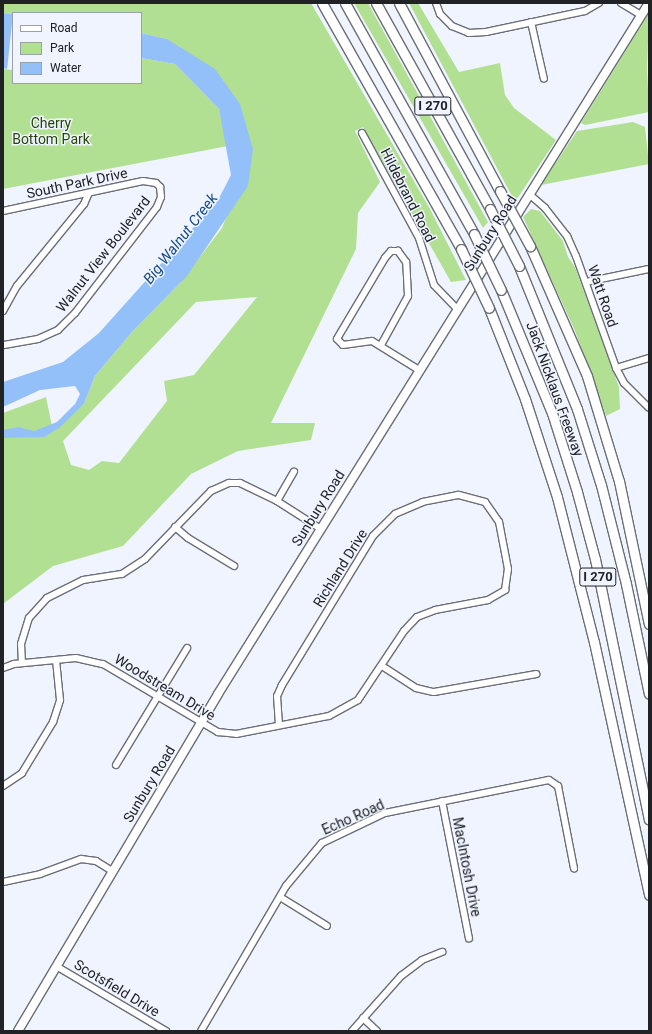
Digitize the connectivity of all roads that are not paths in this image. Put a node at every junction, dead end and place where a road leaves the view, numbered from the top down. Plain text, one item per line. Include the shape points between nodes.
1 (322, 3) edge
2 (345, 3) edge
3 (376, 3) edge
4 (399, 3) edge
5 (436, 3) edge
6 (599, 3) edge
7 (621, 3) edge
8 (649, 3) edge
9 (641, 15) junction
10 (531, 22) junction
11 (544, 79) dead end
12 (362, 133) dead end
13 (156, 183) joint
14 (89, 193) junction
15 (530, 194) junction
16 (3, 210) edge
17 (649, 268) edge
18 (586, 282) junction
19 (457, 309) junction
20 (3, 311) edge
21 (3, 345) edge
22 (381, 345) junction
23 (649, 358) edge
24 (616, 368) junction
25 (419, 370) junction
26 (649, 408) edge
27 (294, 472) dead end
28 (277, 501) junction
29 (485, 502) joint
30 (175, 527) junction
31 (321, 529) junction
32 (234, 566) dead end
33 (649, 624) edge
34 (188, 648) dead end
35 (56, 660) junction
36 (22, 663) junction
37 (382, 666) junction
38 (3, 668) edge
39 (536, 674) dead end
40 (649, 694) edge
41 (158, 696) junction
42 (202, 723) junction
43 (279, 725) junction
44 (116, 765) dead end
45 (3, 786) edge
46 (442, 801) junction
47 (649, 819) edge
48 (574, 868) dead end
49 (644, 870) junction
50 (112, 871) junction
51 (3, 882) edge
52 (649, 895) edge
53 (280, 897) junction
54 (649, 901) edge
55 (327, 926) dead end
56 (468, 938) dead end
57 (442, 952) dead end
58 (56, 966) junction
59 (363, 1018) junction
60 (18, 1031) edge
61 (166, 1031) edge
62 (201, 1031) edge
63 (352, 1031) edge
64 (377, 1031) edge

1 - 49 highway, bridge via 461,249 489,308 525,399 557,497 594,642
2 - 47 highway, Jack Nicklaus Freeway / I 270, bridge via 474,234 501,290 552,413 595,559
3 - 40 highway, Jack Nicklaus Freeway / I 270, bridge via 519,266 577,409 601,485 626,584
4 - 33 highway, bridge via 530,246 587,376 619,481
5 - 10 street via 440,14 452,26 469,33
6 - 10 street via 586,11
7 - 9 street
8 - 9 main road, Sunbury Road
9 - 15 main road, Sunbury Road
10 - 11 street
12 - 19 street, Hildebrand Road via 419,238 434,285
13 - 14 street, South Park Drive via 143,182
13 - 21 street, Walnut View Boulevard via 160,187 161,197 157,207 75,313 58,330 38,339
14 - 16 street, South Park Drive
14 - 20 street via 84,204 17,286
15 - 18 street, Watt Road via 545,208 567,236
15 - 19 main road, Sunbury Road
17 - 18 street
18 - 24 street, Watt Road
19 - 25 main road, Sunbury Road
22 - 22 street via 363,341 343,345 337,339 385,258 391,252 398,251 406,262 409,292
22 - 25 street
23 - 24 street
24 - 26 street, Watt Road via 624,383
25 - 31 main road, Sunbury Road
27 - 28 street
28 - 30 street via 240,483 229,483 211,491
28 - 31 street
29 - 37 street, Woodstream Drive via 499,522 508,569 505,590 488,600 435,610 417,617 404,630
29 - 43 street, Richland Drive via 458,495 423,502 395,514 373,536 282,685 277,696
30 - 32 street via 188,538
30 - 36 street via 145,558 122,574 84,580 47,598 29,618 21,644
31 - 42 main road, Sunbury Road
34 - 41 street
35 - 36 street, Woodstream Drive
35 - 41 street, Woodstream Drive via 76,658 103,664
35 - 45 street via 60,700 54,722 22,773
36 - 38 street, Woodstream Drive
37 - 39 street via 416,688 434,692
37 - 43 street, Woodstream Drive via 358,700 329,716
41 - 42 street, Woodstream Drive
41 - 44 street
42 - 43 street, Woodstream Drive via 218,732 236,734
42 - 50 main road, Sunbury Road
46 - 48 street, Echo Road via 543,780 554,782 559,791
46 - 53 street, Echo Road via 385,813 322,843 286,886
46 - 56 street, MacIntosh Drive
49 - 52 highway
49 - 54 highway
50 - 51 street via 96,861 81,860 40,874
50 - 58 main road, Sunbury Road
53 - 55 street
53 - 62 street, Echo Road
57 - 59 street via 422,960 401,976
58 - 60 main road, Sunbury Road
58 - 61 street, Scotsfield Drive
59 - 63 street
59 - 64 street

